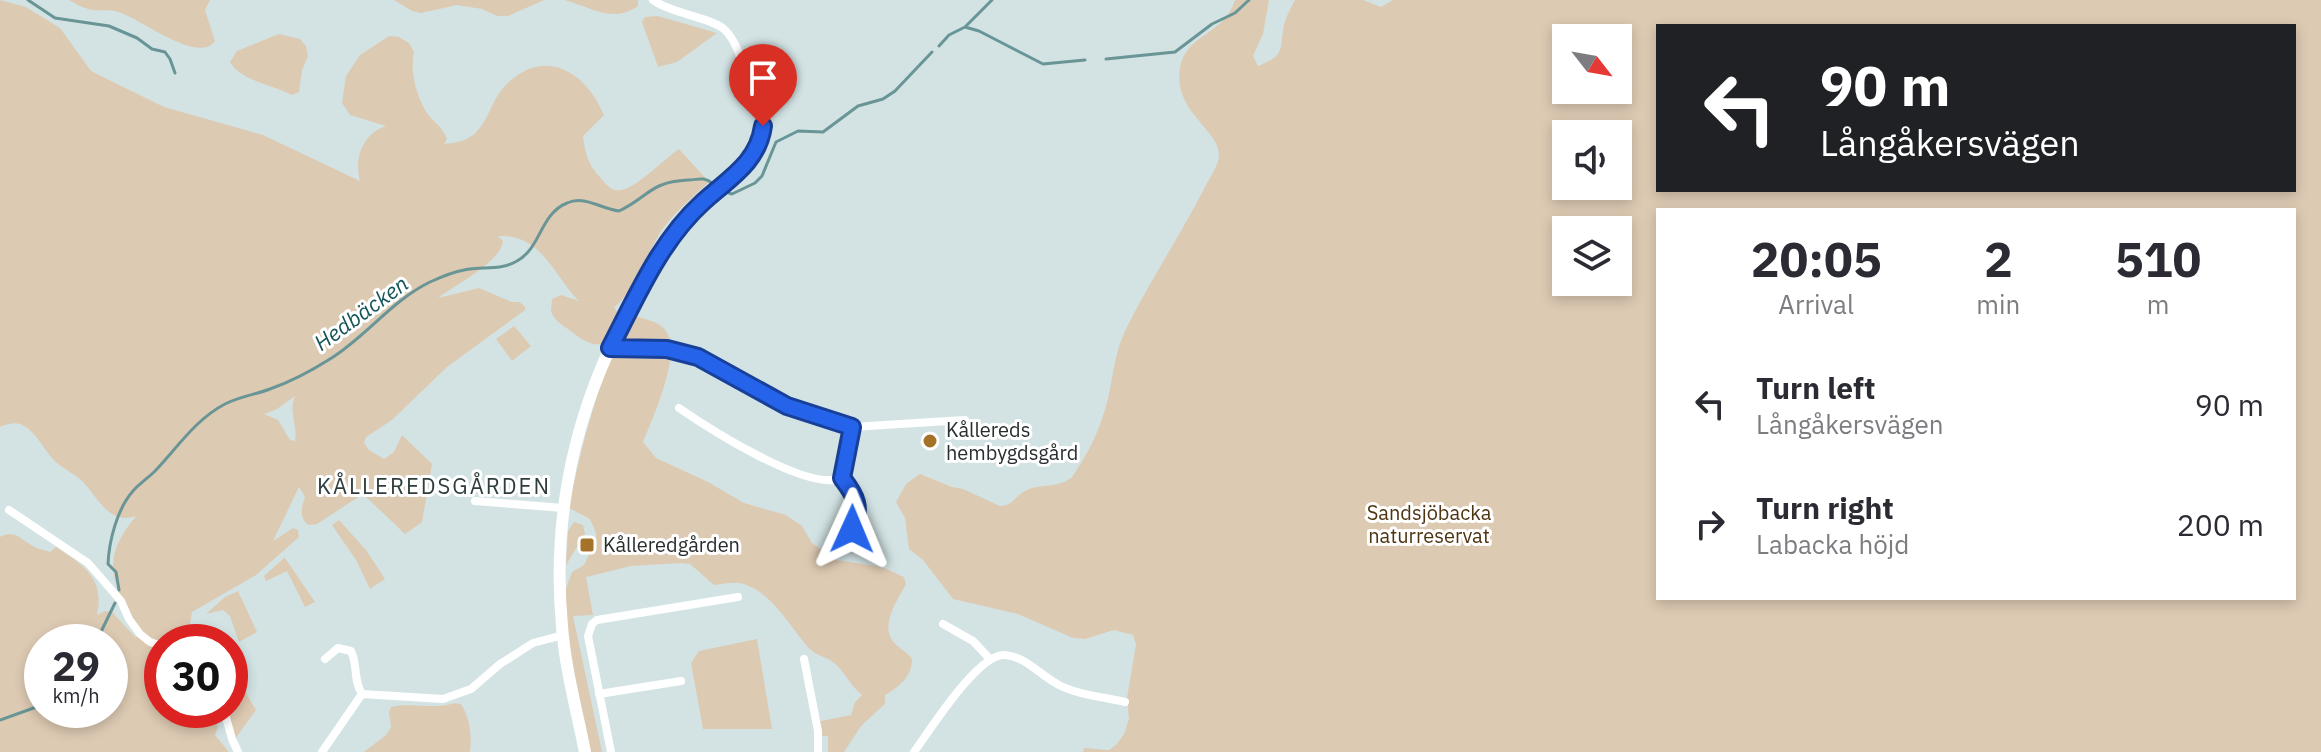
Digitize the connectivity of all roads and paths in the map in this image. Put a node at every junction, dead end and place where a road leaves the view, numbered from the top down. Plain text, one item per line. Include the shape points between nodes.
1 (653, 0) edge
2 (610, 348) junction
3 (679, 408) dead end
4 (965, 420) dead end
5 (852, 427) junction
6 (842, 478) junction
7 (475, 501) dead end
8 (563, 508) junction
9 (9, 510) dead end
10 (852, 529) dead end
11 (738, 597) dead end
12 (943, 624) dead end
13 (563, 635) junction
14 (144, 637) edge
15 (989, 658) junction
16 (325, 659) dead end
17 (804, 659) dead end
18 (681, 681) dead end
19 (362, 694) junction
20 (599, 694) junction
21 (1125, 702) dead end
22 (229, 728) edge
23 (238, 752) edge
24 (322, 752) edge
25 (585, 752) edge
26 (611, 752) edge
27 (818, 752) edge
28 (914, 752) edge

1 - 2 street via 725,29 759,104 762,138 750,160 673,234
2 - 5 street via 667,349 698,357 787,406
2 - 8 street via 581,426
3 - 6 street via 761,458 829,481
4 - 5 street
5 - 6 street
6 - 10 street via 858,506
7 - 8 street
8 - 13 street
9 - 14 street via 88,563
11 - 20 street via 597,620 588,636
12 - 15 street via 973,641
13 - 19 street via 533,643 471,689 443,699
13 - 25 street
15 - 21 street via 1015,657 1062,687
15 - 28 street
16 - 19 street via 338,648 351,651
17 - 27 street
18 - 20 street
19 - 24 street
20 - 26 street
22 - 23 street

